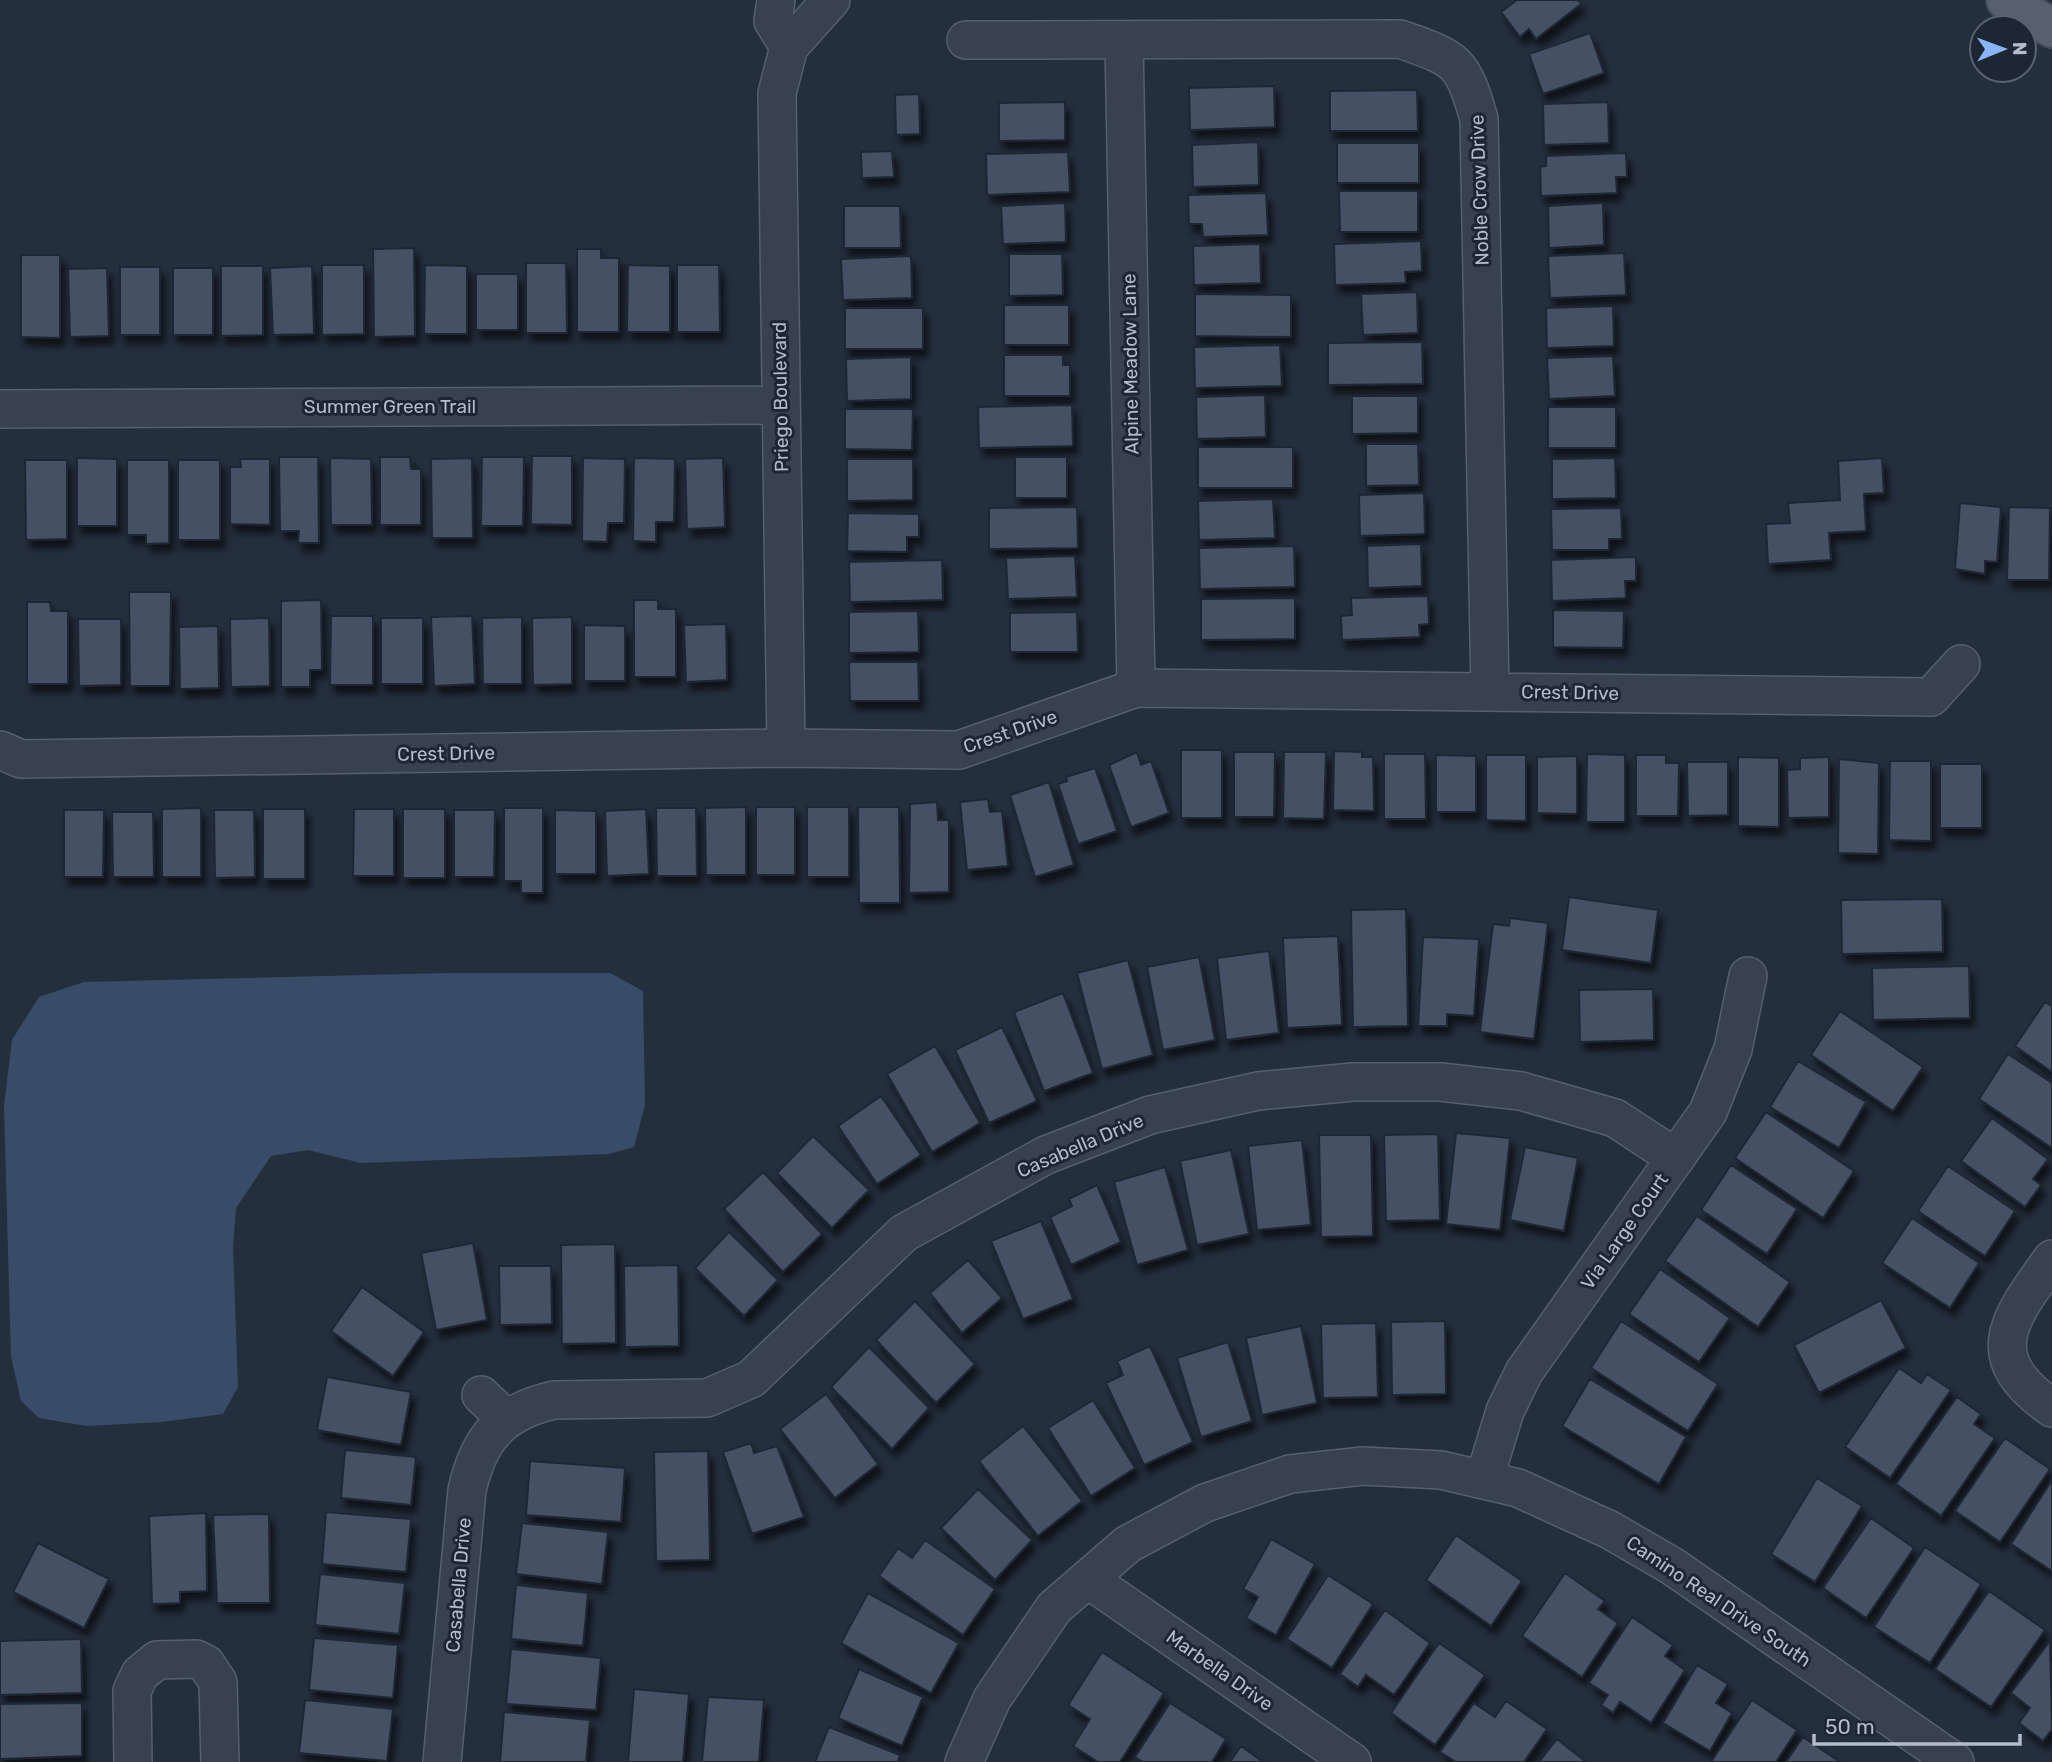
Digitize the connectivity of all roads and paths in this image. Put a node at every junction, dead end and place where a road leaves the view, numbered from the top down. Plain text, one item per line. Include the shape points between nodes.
1 (776, 0) edge
2 (831, 0) edge
3 (2006, 0) edge
4 (2052, 28) edge
5 (966, 40) dead end
6 (1124, 40) junction
7 (789, 47) junction
8 (780, 405) junction
9 (0, 409) edge
10 (1961, 664) dead end
11 (1136, 688) junction
12 (1490, 691) junction
13 (786, 748) junction
14 (0, 750) edge
15 (1748, 976) dead end
16 (1676, 1158) junction
17 (2052, 1258) edge
18 (2052, 1408) edge
19 (1484, 1480) junction
20 (1088, 1578) junction
21 (133, 1762) edge
22 (219, 1762) edge
23 (442, 1762) edge
24 (964, 1762) edge
25 (1352, 1762) edge
26 (1955, 1762) edge

1 - 7 street via 773,21
2 - 7 street, Priego Boulevard
3 - 4 main road
5 - 6 street, Noble Crow Drive
6 - 11 street, Alpine Meadow Lane
6 - 12 street, Noble Crow Drive via 1399,39 1447,56 1468,80 1479,118
7 - 8 street, Priego Boulevard via 777,93
8 - 9 street, Summer Green Trail
8 - 13 street, Priego Boulevard
10 - 12 street, Crest Drive via 1931,697
11 - 12 street, Crest Drive
11 - 13 street, Crest Drive via 959,750
13 - 14 street, Crest Drive via 20,759
15 - 16 street, Via Large Court via 1733,1049 1708,1112
16 - 19 street, Via Large Court via 1524,1372 1505,1411
16 - 23 street, Casabella Drive via 1615,1118 1521,1091 1440,1082 1353,1082 1258,1091 1150,1115 1045,1155 950,1206 904,1233 751,1379 732,1389 707,1398 493,1407 467,1490
17 - 18 street via 2014,1314 2008,1356 2025,1389
19 - 20 street, Camino Real Drive South via 1441,1469 1363,1466 1290,1474 1194,1509 1128,1544
19 - 26 street, Camino Real Drive South via 1518,1488 1610,1530 1672,1566
20 - 24 street, Camino Real Drive South via 1054,1608 992,1699
20 - 25 street, Marbella Drive
21 - 22 street via 132,1691 140,1674 157,1660 196,1659 206,1664 218,1682

